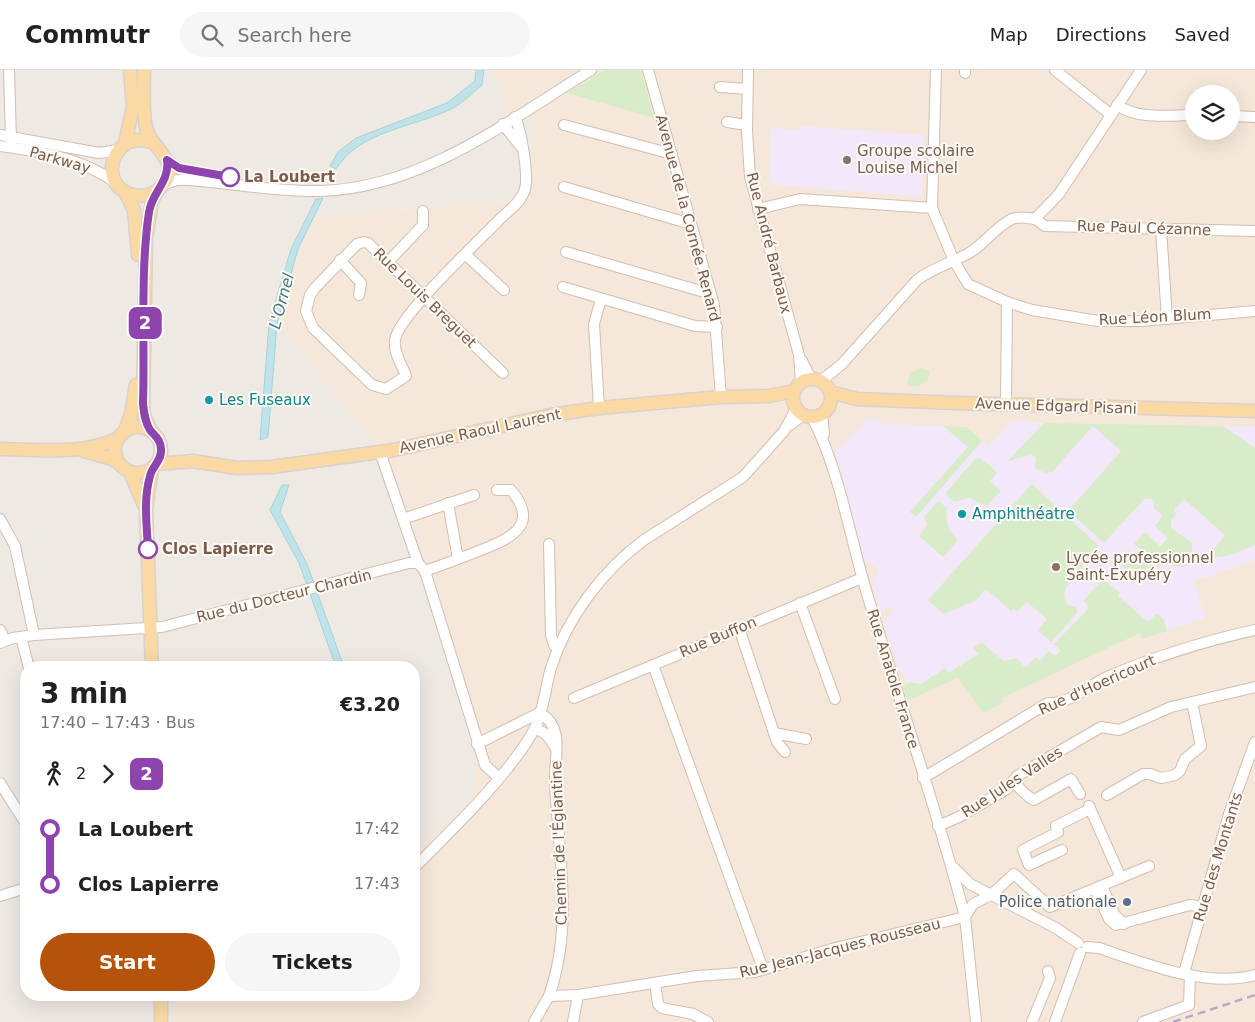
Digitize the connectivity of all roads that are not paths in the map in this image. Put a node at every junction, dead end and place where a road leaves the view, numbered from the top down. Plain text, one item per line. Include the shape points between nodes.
1 (9, 70) edge
2 (130, 70) edge
3 (144, 70) edge
4 (591, 70) edge
5 (648, 70) edge
6 (748, 70) edge
7 (936, 70) edge
8 (1055, 70) edge
9 (1141, 70) edge
10 (575, 75) edge
11 (720, 87) dead end
12 (748, 89) junction
13 (1117, 105) junction
14 (1110, 114) junction
15 (1185, 115) edge
16 (515, 117) junction
17 (1240, 117) edge
18 (1255, 118) edge
19 (727, 122) dead end
20 (502, 124) junction
21 (747, 124) junction
22 (564, 125) dead end
23 (0, 136) edge
24 (11, 136) junction
25 (154, 143) junction
26 (0, 146) edge
27 (121, 147) junction
28 (521, 147) junction
29 (12, 148) junction
30 (672, 154) junction
31 (167, 160) junction
32 (436, 161) junction
33 (160, 187) junction
34 (564, 187) dead end
35 (121, 188) junction
36 (932, 208) junction
37 (758, 209) junction
38 (422, 211) dead end
39 (1034, 220) junction
40 (692, 224) junction
41 (1161, 229) junction
42 (1255, 231) edge
43 (566, 252) dead end
44 (466, 255) junction
45 (340, 260) junction
46 (954, 261) junction
47 (388, 262) junction
48 (563, 287) dead end
49 (504, 290) dead end
50 (711, 294) junction
51 (359, 295) dead end
52 (424, 298) junction
53 (601, 299) junction
54 (1007, 302) junction
55 (1255, 311) edge
56 (1166, 319) junction
57 (718, 326) junction
58 (503, 372) dead end
59 (721, 397) junction
60 (812, 398) junction
61 (1006, 405) junction
62 (599, 408) junction
63 (1255, 411) edge
64 (151, 431) junction
65 (121, 435) junction
66 (160, 444) junction
67 (0, 449) edge
68 (77, 450) junction
69 (380, 452) junction
70 (193, 461) junction
71 (119, 463) junction
72 (154, 467) junction
73 (130, 472) junction
74 (497, 490) dead end
75 (474, 495) dead end
76 (448, 504) junction
77 (146, 510) junction
78 (0, 519) edge
79 (403, 519) junction
80 (548, 544) dead end
81 (458, 559) junction
82 (422, 567) junction
83 (862, 578) junction
84 (800, 603) junction
85 (739, 628) junction
86 (150, 629) junction
87 (0, 630) edge
88 (1255, 630) edge
89 (34, 635) junction
90 (21, 637) junction
91 (3, 642) edge
92 (558, 648) junction
93 (27, 661) edge
94 (152, 661) edge
95 (653, 665) junction
96 (1255, 687) edge
97 (574, 698) dead end
98 (835, 699) dead end
99 (1192, 702) junction
100 (541, 713) junction
101 (535, 728) junction
102 (774, 733) junction
103 (806, 739) dead end
104 (1255, 742) edge
105 (477, 744) junction
106 (557, 749) junction
107 (785, 752) dead end
108 (498, 778) junction
109 (923, 778) junction
110 (1012, 782) junction
111 (0, 783) edge
112 (1080, 794) dead end
113 (1107, 795) dead end
114 (20, 815) edge
115 (938, 826) junction
116 (1062, 850) dead end
117 (1027, 861) junction
118 (420, 862) edge
119 (952, 866) junction
120 (1149, 866) dead end
121 (1014, 874) junction
122 (1121, 878) junction
123 (1099, 888) junction
124 (20, 890) edge
125 (0, 896) edge
126 (991, 896) junction
127 (1203, 906) junction
128 (965, 916) junction
129 (1082, 948) junction
130 (763, 969) junction
131 (1048, 971) dead end
132 (1187, 974) junction
133 (1255, 974) edge
134 (654, 983) junction
135 (578, 995) junction
136 (549, 996) junction
137 (161, 1001) edge
138 (537, 1021) edge
139 (161, 1022) edge
140 (573, 1022) edge
141 (708, 1022) edge
142 (976, 1022) edge
143 (1032, 1022) edge
144 (1055, 1022) edge
145 (1143, 1022) edge

1 - 24 street
2 - 27 main road via 133,106
3 - 25 main road via 146,127
4 - 10 street
5 - 30 street, Avenue de la Cornée Renard
6 - 12 street, Rue André Barbaux
7 - 36 street
8 - 14 street
9 - 13 street
10 - 16 street
11 - 12 street
12 - 21 street, Rue André Barbaux
13 - 14 street
13 - 15 street via 1139,115
14 - 39 street via 1059,194
16 - 20 street
16 - 28 street
17 - 18 street
19 - 21 street
20 - 28 street
20 - 32 street
21 - 37 street, Rue André Barbaux via 750,178
22 - 30 street
23 - 24 street, Parkway
24 - 27 street, Parkway via 100,154
24 - 29 street
25 - 27 main road via 139,140
25 - 31 main road
26 - 29 street, Parkway
27 - 35 main road via 112,166
28 - 44 street via 526,184 524,193
29 - 35 street, Parkway via 76,162
30 - 40 street, Avenue de la Cornée Renard
31 - 32 street via 190,171 306,185 359,181
31 - 33 main road via 168,174
32 - 33 street via 375,184 327,191 188,180 177,180
33 - 35 main road via 142,196
33 - 64 main road via 152,200 146,238 143,404
34 - 40 street
35 - 65 main road via 134,210 138,256 136,382 131,415
36 - 37 street via 800,199
36 - 46 street, Rue Léon Blum
37 - 60 street, Rue André Barbaux
38 - 47 street via 423,225
39 - 41 street, Rue Paul Cézanne via 1045,226
39 - 46 street, Rue Paul Cézanne via 1014,218
40 - 50 street, Avenue de la Cornée Renard
41 - 42 street, Rue Paul Cézanne
41 - 56 street
43 - 50 street
44 - 49 street
44 - 52 street
45 - 47 street, Rue Louis Breguet via 357,244 364,242
45 - 51 street via 362,283
45 - 52 street, Rue Louis Breguet via 310,295 306,311 310,323 372,385 386,389 406,376 397,355 395,339 403,320
46 - 54 street, Rue Léon Blum via 968,284
46 - 60 street, Rue Paul Cézanne via 931,269 917,280
47 - 52 street, Rue Louis Breguet
48 - 53 street
50 - 57 street, Avenue de la Cornée Renard
52 - 58 street, Rue Louis Breguet
53 - 57 street via 695,326
53 - 62 street via 594,324
54 - 56 street, Rue Léon Blum via 1056,316 1098,321
54 - 61 street
55 - 56 street, Rue Léon Blum
57 - 59 street, Avenue de la Cornée Renard
59 - 60 main road, Avenue Raoul Laurent
59 - 62 main road, Avenue Raoul Laurent
60 - 61 main road, Avenue Edgard Pisani
60 - 83 street, Rue Anatole France
60 - 92 street, Rue Paul Cézanne via 743,477 628,551 581,608
61 - 63 main road, Avenue Edgard Pisani
62 - 69 main road, Avenue Raoul Laurent via 551,415
64 - 65 main road via 137,427
64 - 66 main road
65 - 68 main road via 101,446
65 - 71 main road via 115,448
66 - 70 main road, Avenue Raoul Laurent
66 - 72 main road via 161,454
67 - 68 main road
68 - 71 main road
69 - 70 main road, Avenue Raoul Laurent via 255,468
69 - 79 street
70 - 72 main road, Avenue Raoul Laurent
71 - 73 main road
72 - 73 main road via 141,473
72 - 77 main road
73 - 77 main road
74 - 81 street, Rue du Docteur Chardin via 511,490 522,503 522,522 518,530 504,542
75 - 76 street
76 - 79 street
76 - 81 street
77 - 86 main road
78 - 89 street via 16,546
79 - 82 street
80 - 92 street via 551,635
81 - 82 street, Rue du Docteur Chardin
82 - 86 street, Rue du Docteur Chardin via 409,563
82 - 105 street
83 - 84 street, Rue Buffon
83 - 109 street, Rue Anatole France
84 - 85 street, Rue Buffon
84 - 98 street
85 - 95 street, Rue Buffon
85 - 102 street
86 - 89 street, Rue du Docteur Chardin
86 - 94 main road
87 - 91 street
88 - 109 street, Rue d'Hoericourt via 1144,663 1105,678 1059,704 1048,703
89 - 90 street, Rue du Docteur Chardin
90 - 91 street, Rue du Docteur Chardin
90 - 93 street
92 - 100 street, Rue Paul Cézanne
95 - 97 street, Rue Buffon
95 - 130 street
96 - 99 street, Rue Jules Valles
99 - 110 street, Rue Jules Valles via 1170,707 1118,730 1101,727 1016,776
99 - 113 street via 1201,746 1186,759 1180,771 1161,778 1143,774
100 - 101 street, Rue Paul Cézanne
100 - 105 street
100 - 106 street, Chemin de l'Églantine via 552,724
101 - 106 street via 546,734
101 - 108 street, Rue Paul Cézanne via 524,748
102 - 103 street
102 - 107 street
104 - 127 street, Rue des Montants
105 - 108 street via 485,765
106 - 136 street, Chemin de l'Églantine via 555,779 564,917 559,964
108 - 118 street, Rue Paul Cézanne
109 - 115 street, Rue Anatole France
110 - 112 street via 1034,800 1071,779
110 - 115 street, Rue Jules Valles via 1007,789
111 - 114 street
115 - 119 street, Rue Anatole France
116 - 117 street via 1029,866
117 - 121 street
117 - 122 street via 1023,850 1058,832 1056,826 1090,807
119 - 126 street via 963,879
119 - 128 street, Rue Anatole France
120 - 122 street
121 - 123 street via 1050,907
121 - 126 street
122 - 123 street
123 - 127 street via 1114,914 1124,924 1190,906
124 - 125 street
126 - 128 street via 973,904
126 - 129 street via 1056,928
127 - 132 street, Rue des Montants
128 - 130 street, Rue Jean-Jacques Rousseau
128 - 142 street, Rue Anatole France
129 - 132 street via 1099,948
129 - 144 street
130 - 134 street, Rue Jean-Jacques Rousseau
131 - 143 street via 1050,978
132 - 133 street via 1228,979
132 - 145 street, Rue des Montants via 1190,1005
134 - 135 street, Rue Jean-Jacques Rousseau
134 - 141 street via 658,1004 662,1008 693,1014
135 - 136 street, Rue Jean-Jacques Rousseau
135 - 140 street
136 - 138 street
137 - 139 main road

